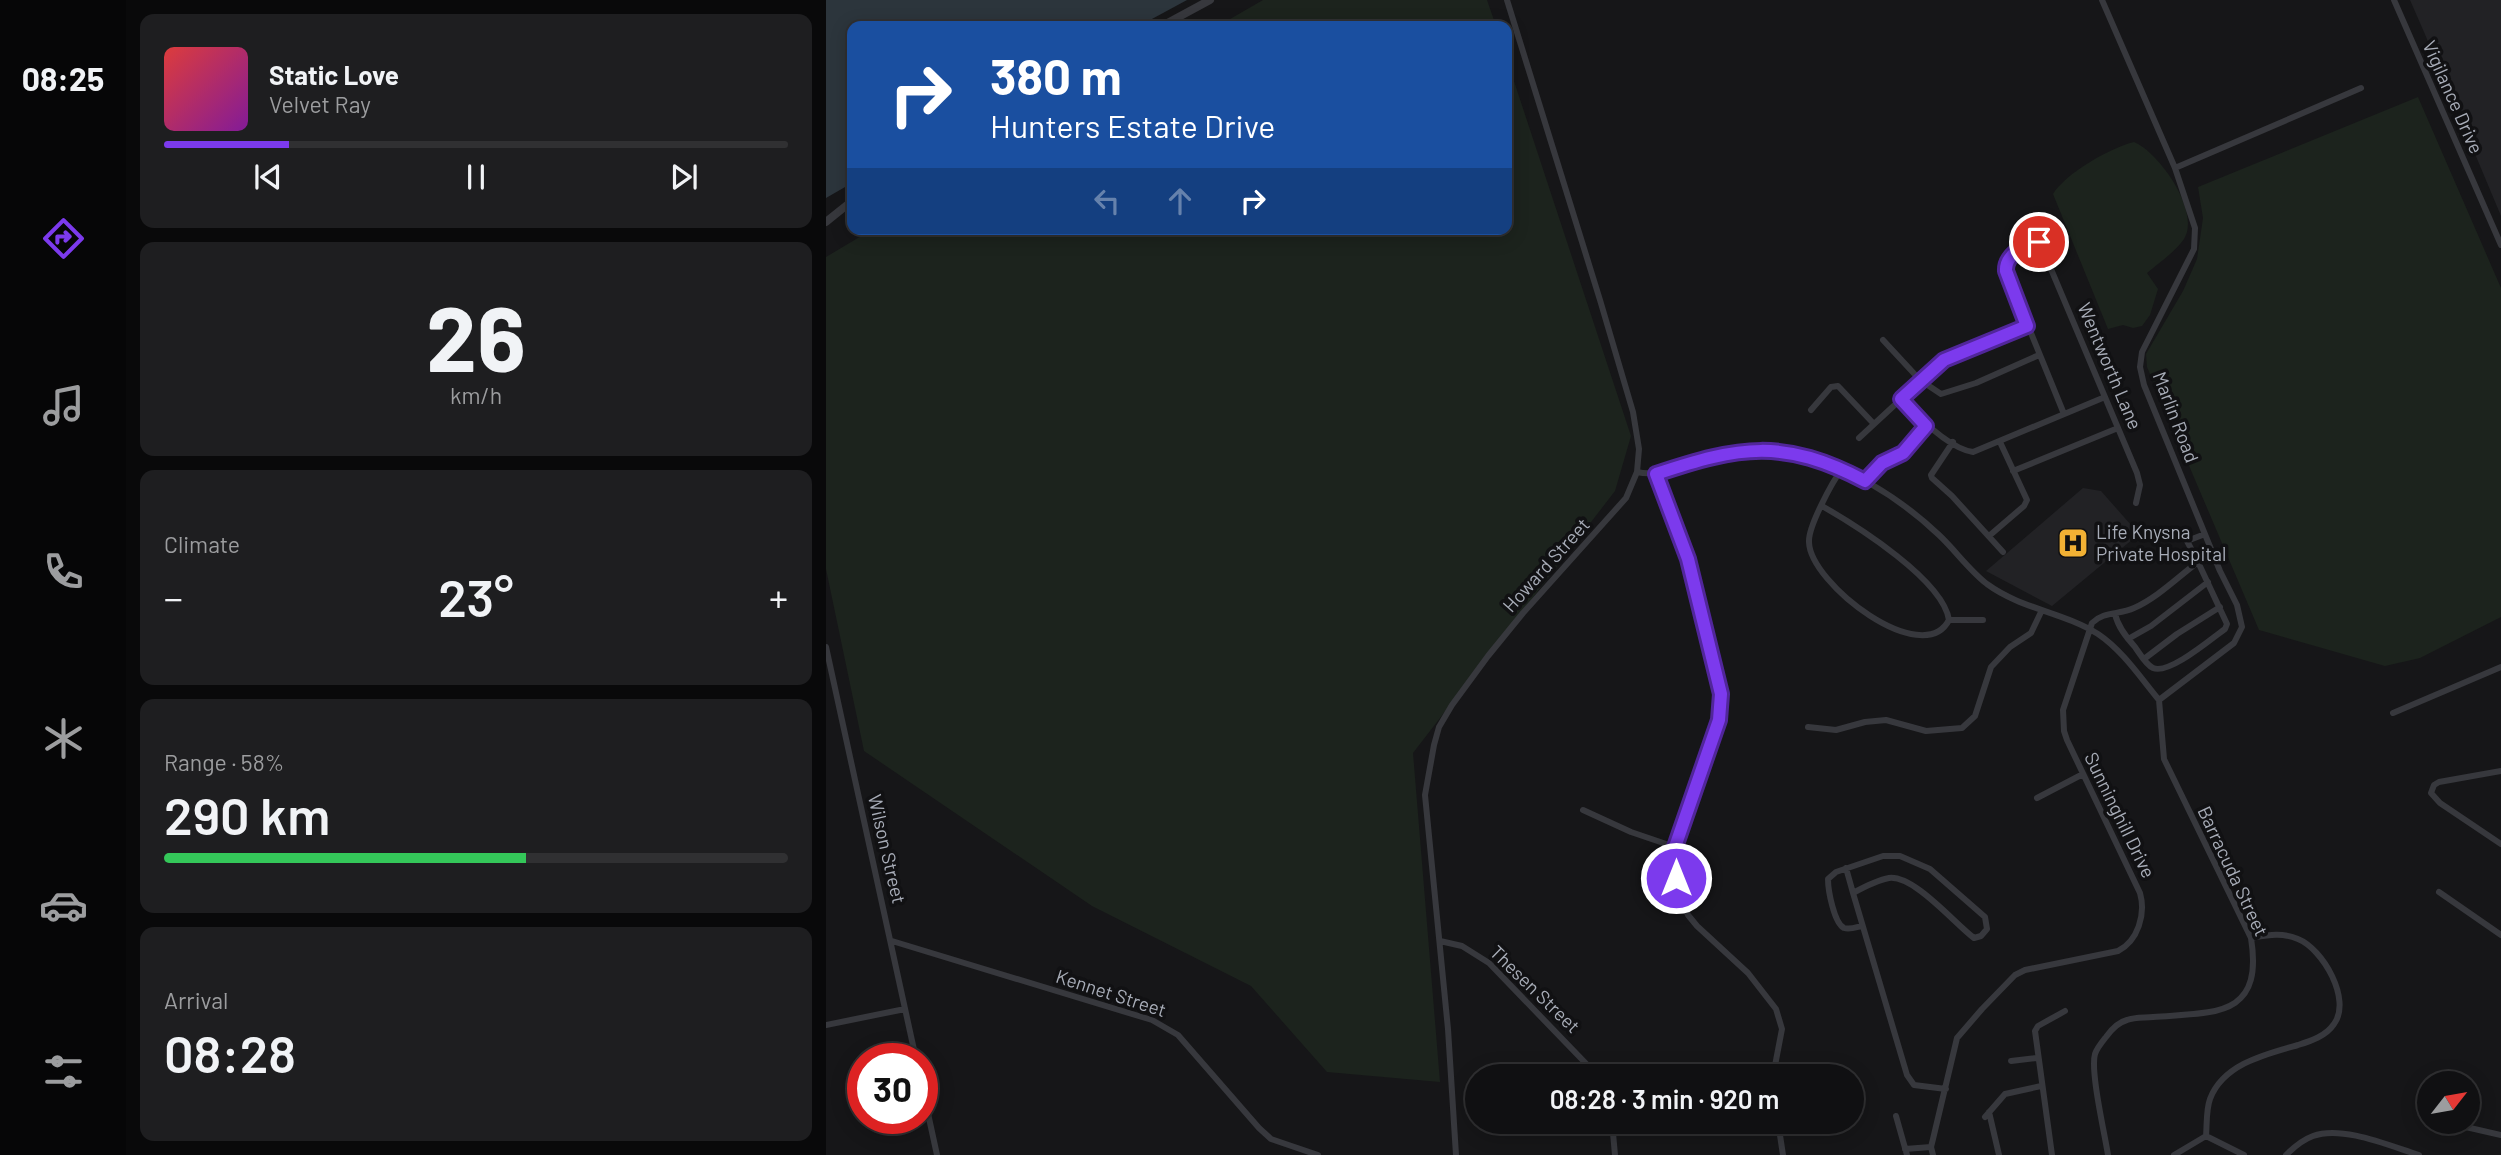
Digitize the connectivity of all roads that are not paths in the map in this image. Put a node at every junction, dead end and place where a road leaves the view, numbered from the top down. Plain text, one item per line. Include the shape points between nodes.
1 (1210, 0) edge
2 (1507, 0) edge
3 (2102, 0) edge
4 (2394, 0) edge
5 (1171, 21) edge
6 (2361, 88) dead end
7 (2175, 168) junction
8 (847, 205) edge
9 (826, 222) edge
10 (2501, 246) edge
11 (2027, 326) junction
12 (1883, 340) dead end
13 (2039, 355) junction
14 (1920, 380) junction
15 (2105, 397) junction
16 (1901, 399) junction
17 (1811, 410) dead end
18 (2064, 414) junction
19 (1873, 423) junction
20 (1926, 426) junction
21 (2118, 428) junction
22 (1859, 438) dead end
23 (1953, 442) junction
24 (2000, 442) junction
25 (1842, 469) junction
26 (2013, 471) junction
27 (1637, 472) junction
28 (1656, 474) junction
29 (1865, 481) junction
30 (2136, 503) dead end
31 (1822, 506) junction
32 (2205, 534) junction
33 (1989, 536) junction
34 (2003, 552) dead end
35 (2198, 562) junction
36 (2208, 582) junction
37 (2220, 607) junction
38 (2042, 612) junction
39 (2115, 614) junction
40 (1949, 620) junction
41 (1983, 620) dead end
42 (2088, 629) junction
43 (2128, 639) junction
44 (826, 647) edge
45 (2144, 659) junction
46 (2501, 667) edge
47 (2159, 700) junction
48 (2393, 713) dead end
49 (1808, 727) dead end
50 (2501, 771) edge
51 (2083, 774) junction
52 (2037, 798) dead end
53 (1583, 810) dead end
54 (2501, 844) edge
55 (1675, 847) junction
56 (1846, 868) junction
57 (2439, 892) dead end
58 (1853, 893) junction
59 (1862, 926) junction
60 (2501, 935) edge
61 (2251, 939) junction
62 (892, 941) junction
63 (1440, 941) junction
64 (905, 1009) junction
65 (2065, 1011) dead end
66 (826, 1025) edge
67 (912, 1043) edge
68 (2037, 1058) junction
69 (2011, 1061) dead end
70 (1586, 1064) edge
71 (1775, 1064) edge
72 (2041, 1086) junction
73 (1946, 1090) junction
74 (1896, 1116) dead end
75 (2480, 1130) edge
76 (932, 1134) edge
77 (1613, 1134) edge
78 (1780, 1134) edge
79 (2501, 1135) edge
80 (2206, 1136) junction
81 (1932, 1151) edge
82 (1906, 1152) edge
83 (937, 1155) edge
84 (1318, 1155) edge
85 (1456, 1155) edge
86 (1615, 1155) edge
87 (1783, 1155) edge
88 (1998, 1155) edge
89 (2052, 1155) edge
90 (2108, 1155) edge
91 (2174, 1155) edge
92 (2244, 1155) edge
93 (2286, 1155) edge
94 (2419, 1155) edge

1 - 5 street
2 - 27 street, Howard Street via 1633,412 1639,439
3 - 7 street, Marlin Road
4 - 10 street, Vigilance Drive
6 - 7 street
7 - 32 street, Marlin Road via 2191,211 2195,241 2147,338 2140,367
8 - 9 street
11 - 13 street
11 - 14 street via 1944,360
11 - 15 street, Wentworth Lane via 2006,263 2032,242 2040,243
12 - 14 street
13 - 14 street via 1948,394 1937,393
13 - 18 street
14 - 16 street
15 - 18 street
15 - 21 street, Wentworth Lane
16 - 19 street
16 - 20 street
17 - 19 street via 1831,387 1838,386
18 - 24 street
19 - 22 street
20 - 23 street
20 - 29 street via 1903,453 1882,463
21 - 26 street
21 - 30 street, Wentworth Lane via 2140,481
23 - 24 street via 1973,452
23 - 33 street via 1932,478
24 - 26 street
25 - 28 street via 1792,454 1749,450
25 - 29 street
25 - 31 street
26 - 33 street via 2026,503
27 - 28 street
27 - 63 street, Howard Street via 1626,498 1514,624 1440,727 1425,795
28 - 55 street via 1688,559 1721,694 1719,720
29 - 38 street via 1923,521 1984,582
31 - 40 street via 1915,571 1945,606
31 - 40 street via 1810,531 1809,547 1845,598 1867,615 1915,636 1936,634
32 - 35 street via 2187,541
32 - 47 street, Marlin Road via 2237,605 2241,634
33 - 34 street
35 - 36 street
35 - 39 street via 2136,607
36 - 37 street
36 - 43 street
37 - 45 street
37 - 45 street via 2227,627 2212,639 2168,669 2156,669
38 - 42 street
38 - 49 street via 2031,633 1991,667 1975,716 1962,728 1926,731 1886,720 1836,730
39 - 42 street via 2101,616
39 - 43 street
40 - 41 street
42 - 47 street via 2121,654
42 - 51 street, Sunninghill Drive via 2062,721
43 - 45 street
44 - 62 street, Wilson Street
46 - 48 street
47 - 61 street, Barracuda Street via 2164,759
50 - 54 street via 2439,782 2432,789 2433,796
51 - 52 street
51 - 73 street, Sunninghill Drive via 2135,880 2142,901 2139,924 2118,951 2020,972 1957,1038
53 - 55 street
55 - 71 street via 1678,892 1688,915 1748,974 1781,1019
56 - 58 street
56 - 58 street via 1889,855 1924,865 1982,914 1987,929 1974,938 1910,884 1897,879 1886,878
56 - 59 street via 1828,879 1834,912 1844,928
57 - 60 street
58 - 59 street
59 - 73 street via 1909,1078 1914,1085
61 - 80 street via 2289,936 2315,949 2335,985 2339,1014 2317,1037 2266,1052 2230,1073 2210,1098
61 - 90 street, Barracuda Street via 2252,976 2243,997 2232,1006 2216,1012 2126,1020 2098,1047 2094,1064
62 - 64 street, Wilson Street
62 - 84 street, Kennet Street via 1166,1026 1271,1139
63 - 70 street, Thesen Street via 1469,949 1489,963
63 - 85 street, Howard Street
64 - 66 street
64 - 67 street, Wilson Street
65 - 68 street via 2035,1031
68 - 69 street
68 - 72 street
72 - 88 street via 2005,1094 1987,1114
72 - 89 street
73 - 81 street, Sunninghill Drive
74 - 82 street
75 - 79 street
76 - 83 street
77 - 86 street
78 - 87 street
80 - 91 street
80 - 92 street
81 - 82 street
93 - 94 street via 2302,1141 2331,1133

